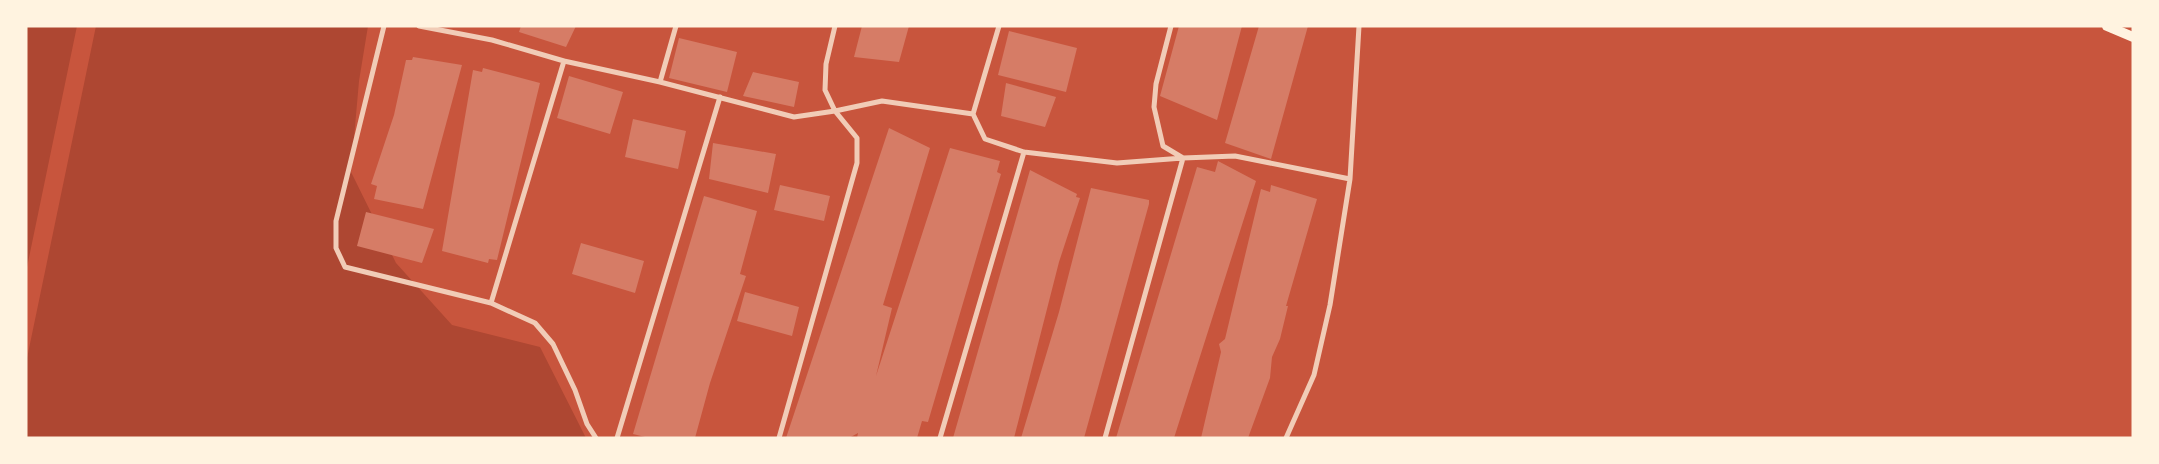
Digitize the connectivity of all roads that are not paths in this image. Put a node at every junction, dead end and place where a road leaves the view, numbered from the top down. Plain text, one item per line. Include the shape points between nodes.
1 (384, 26) edge
2 (419, 26) edge
3 (676, 26) edge
4 (835, 26) edge
5 (999, 26) edge
6 (1171, 26) edge
7 (1360, 26) edge
8 (2107, 26) edge
9 (2133, 38) edge
10 (564, 61) junction
11 (660, 82) junction
12 (720, 97) junction
13 (835, 111) junction
14 (973, 114) junction
15 (1024, 152) junction
16 (1183, 158) junction
17 (1350, 180) junction
18 (491, 303) junction
19 (596, 438) edge
20 (617, 438) edge
21 (779, 438) edge
22 (940, 438) edge
23 (1105, 438) edge
24 (1286, 438) edge

1 - 18 street via 336,221 336,248 345,267
2 - 10 street via 492,40
3 - 11 street
4 - 13 street via 826,64 825,90
5 - 14 street
6 - 16 street via 1156,84 1154,107 1163,146
7 - 17 street
8 - 9 main road
10 - 11 street
10 - 18 street
11 - 12 street
12 - 13 street via 794,117
12 - 20 street
13 - 14 street via 882,101
13 - 21 street via 857,138 857,163
14 - 15 street via 985,139
15 - 16 street via 1118,163
15 - 22 street
16 - 17 street via 1235,156
16 - 23 street
17 - 24 street via 1330,305 1314,375
18 - 19 street via 535,323 553,344

